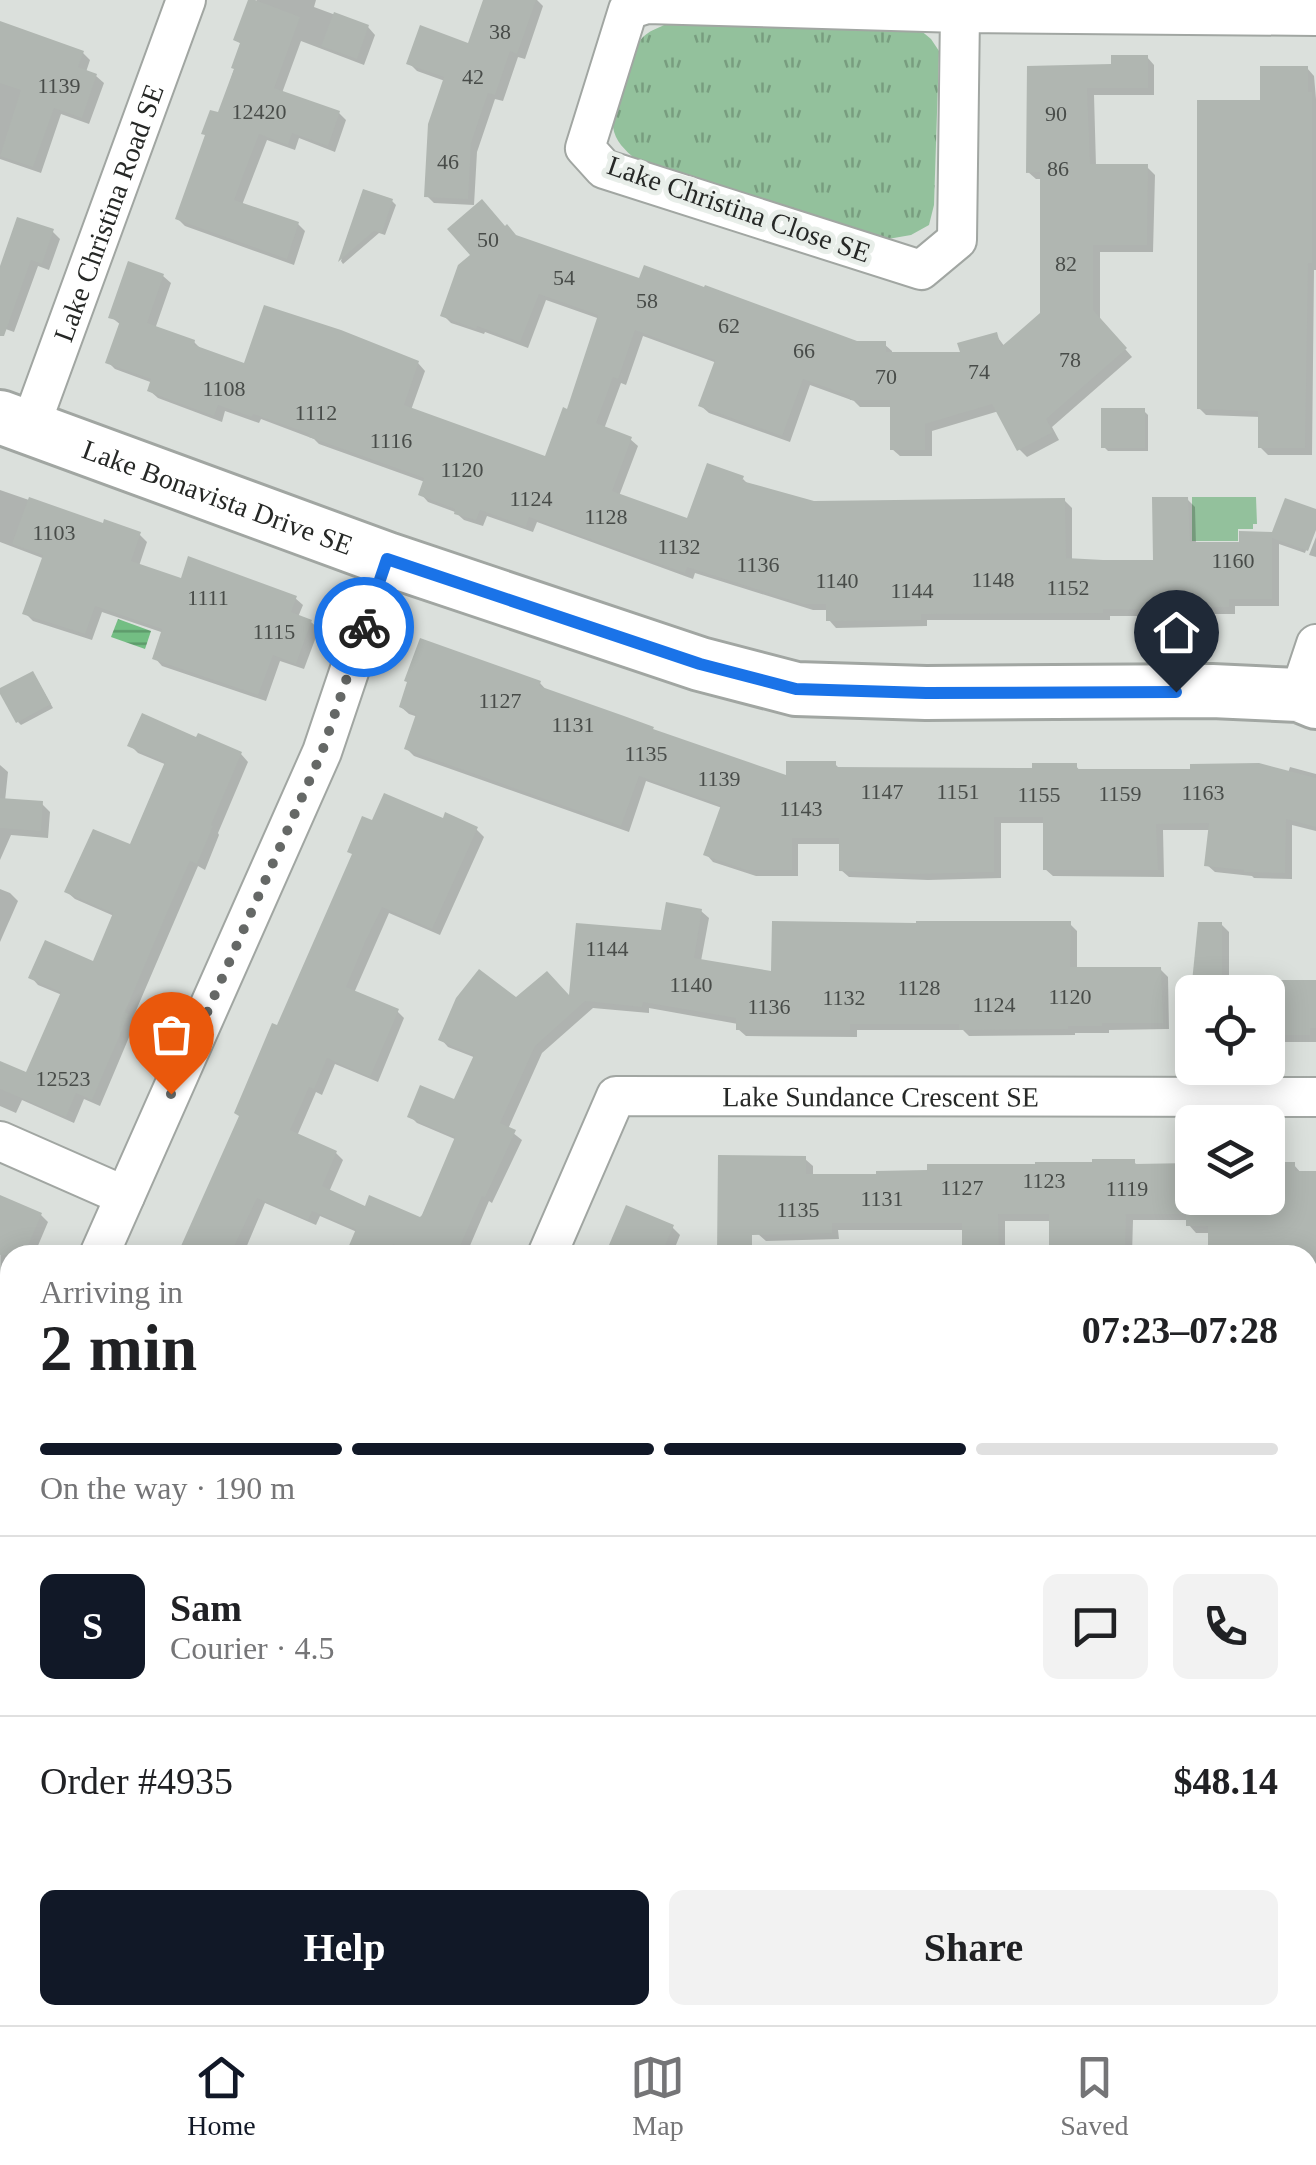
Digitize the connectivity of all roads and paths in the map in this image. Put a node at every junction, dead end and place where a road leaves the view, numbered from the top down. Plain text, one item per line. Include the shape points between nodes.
1 (186, 0) edge
2 (960, 14) junction
3 (1316, 16) edge
4 (15, 422) edge
5 (387, 559) junction
6 (1316, 644) edge
7 (1308, 698) edge
8 (1316, 1098) edge
9 (0, 1141) edge
10 (126, 1196) junction
11 (104, 1245) edge
12 (551, 1245) edge

1 - 4 street, Lake Christina Road SE
2 - 2 street, Lake Christina Close SE via 647,4 628,10 586,148 604,169 921,270 957,240
2 - 3 street, Lake Christina Close SE
4 - 5 street, Lake Bonavista Drive SE
5 - 7 street, Lake Bonavista Drive SE via 700,664 796,689 1212,691
5 - 10 street via 322,752
6 - 7 street
8 - 12 street, Lake Sundance Crescent SE via 616,1096
9 - 10 street
10 - 11 street

